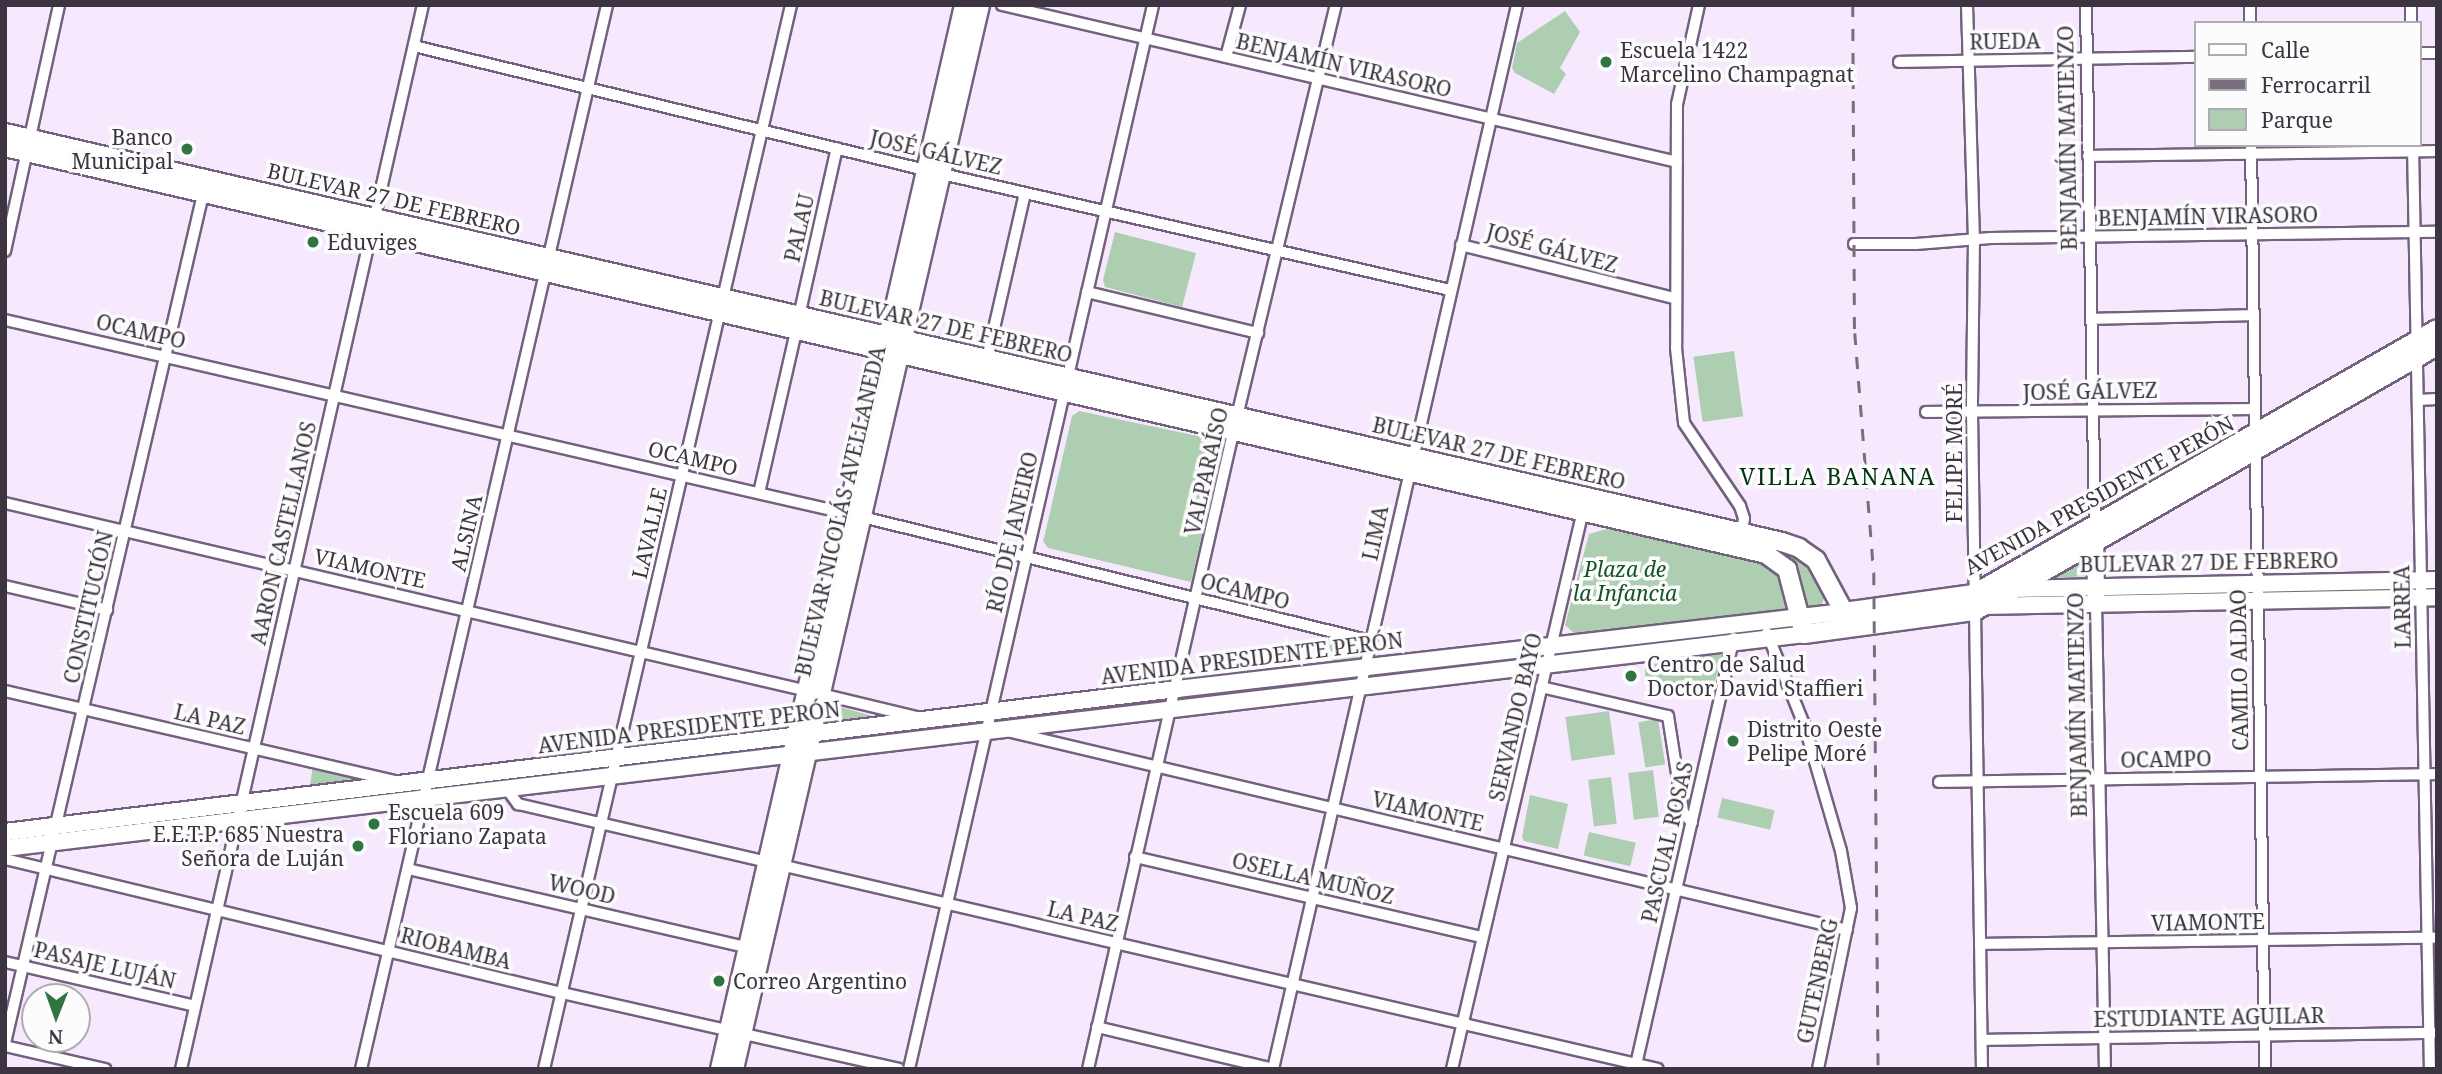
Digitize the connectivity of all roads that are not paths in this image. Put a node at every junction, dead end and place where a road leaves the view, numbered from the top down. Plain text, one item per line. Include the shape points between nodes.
1 (59, 5) edge
2 (424, 5) edge
3 (607, 5) edge
4 (791, 5) edge
5 (964, 5) edge
6 (980, 5) edge
7 (1002, 5) edge
8 (1153, 5) edge
9 (1240, 5) edge
10 (1336, 5) edge
11 (1517, 5) edge
12 (1699, 5) edge
13 (1966, 5) edge
14 (2085, 5) edge
15 (1145, 38) junction
16 (414, 46) junction
17 (1226, 57) junction
18 (2194, 57) edge
19 (2086, 58) junction
20 (1967, 61) junction
21 (1899, 62) dead end
22 (1318, 79) junction
23 (588, 88) junction
24 (1490, 119) junction
25 (762, 129) junction
26 (5, 133) edge
27 (30, 145) junction
28 (5, 147) edge
29 (837, 148) junction
30 (2413, 149) edge
31 (2252, 150) edge
32 (2437, 152) edge
33 (2088, 156) junction
34 (1677, 162) junction
35 (934, 172) junction
36 (205, 186) junction
37 (1025, 192) junction
38 (1106, 211) junction
39 (372, 225) junction
40 (2414, 232) junction
41 (2437, 232) edge
42 (2252, 235) junction
43 (2090, 237) junction
44 (1974, 239) junction
45 (1461, 244) junction
46 (1854, 244) dead end
47 (5, 251) edge
48 (1278, 253) junction
49 (547, 265) junction
50 (1450, 290) junction
51 (1087, 292) junction
52 (1674, 298) junction
53 (722, 306) junction
54 (2253, 316) junction
55 (2091, 319) junction
56 (5, 320) edge
57 (797, 323) junction
58 (2437, 329) edge
59 (1258, 333) junction
60 (894, 346) junction
61 (2437, 346) edge
62 (2417, 349) junction
63 (166, 357) junction
64 (987, 359) junction
65 (1065, 385) junction
66 (334, 395) junction
67 (2437, 399) edge
68 (2418, 400) junction
69 (2254, 408) junction
70 (2093, 410) junction
71 (1926, 412) dead end
72 (1972, 412) junction
73 (1235, 425) junction
74 (508, 435) junction
75 (2255, 442) junction
76 (1410, 465) junction
77 (682, 475) junction
78 (759, 493) junction
79 (1586, 496) junction
80 (5, 503) edge
81 (1582, 514) junction
82 (855, 515) junction
83 (125, 531) junction
84 (1742, 533) junction
85 (2095, 534) junction
86 (1026, 557) junction
87 (294, 570) junction
88 (5, 586) edge
89 (2014, 589) junction
90 (2429, 589) edge
91 (2257, 592) junction
92 (2096, 594) junction
93 (1197, 599) junction
94 (1979, 600) junction
95 (107, 610) junction
96 (467, 611) junction
97 (1844, 612) junction
98 (1763, 622) junction
99 (1737, 625) junction
100 (1802, 626) junction
101 (1769, 638) junction
102 (1371, 641) junction
103 (1733, 643) junction
104 (1551, 647) junction
105 (642, 651) junction
106 (1545, 665) junction
107 (1365, 668) junction
108 (1361, 685) junction
109 (1541, 687) junction
110 (2423, 687) junction
111 (2437, 687) edge
112 (1177, 689) junction
113 (5, 691) edge
114 (814, 692) junction
115 (1173, 708) junction
116 (84, 709) junction
117 (990, 713) junction
118 (930, 720) junction
119 (993, 731) junction
120 (804, 736) junction
121 (253, 748) junction
122 (800, 754) junction
123 (617, 758) junction
124 (1156, 766) junction
125 (2437, 774) edge
126 (2425, 775) junction
127 (612, 777) junction
128 (2260, 777) junction
129 (2100, 779) junction
130 (1978, 781) junction
131 (428, 782) junction
132 (1939, 782) dead end
133 (407, 784) junction
134 (507, 789) junction
135 (424, 799) junction
136 (241, 804) junction
137 (1333, 808) junction
138 (237, 821) junction
139 (602, 823) junction
140 (1692, 823) junction
141 (57, 826) junction
142 (5, 832) edge
143 (52, 843) junction
144 (5, 848) edge
145 (1503, 849) junction
146 (1135, 857) junction
147 (5, 859) edge
148 (774, 863) junction
149 (46, 869) junction
150 (408, 869) junction
151 (1676, 890) junction
152 (1312, 897) junction
153 (947, 904) junction
154 (582, 909) junction
155 (217, 910) junction
156 (1847, 930) junction
157 (1482, 937) junction
158 (2432, 938) edge
159 (2262, 941) junction
160 (2103, 942) junction
161 (1116, 943) junction
162 (1980, 944) junction
163 (747, 947) junction
164 (388, 951) junction
165 (5, 962) edge
166 (23, 966) junction
167 (1292, 985) junction
168 (562, 993) junction
169 (195, 1006) junction
170 (1462, 1024) junction
171 (1097, 1027) junction
172 (735, 1032) junction
173 (2433, 1033) edge
174 (2264, 1036) junction
175 (2105, 1038) junction
176 (1982, 1040) junction
177 (5, 1044) edge
178 (1636, 1066) edge
179 (105, 1069) edge
180 (181, 1069) edge
181 (361, 1069) edge
182 (544, 1069) edge
183 (720, 1069) edge
184 (734, 1069) edge
185 (899, 1069) edge
186 (909, 1069) edge
187 (1088, 1069) edge
188 (1273, 1069) edge
189 (1452, 1069) edge
190 (1658, 1069) edge
191 (1818, 1069) edge
192 (1982, 1069) edge
193 (2105, 1069) edge
194 (2265, 1069) edge
195 (2430, 1069) edge

1 - 27 street
2 - 16 street, AARON CASTELLANOS
3 - 23 street, ALSINA
4 - 25 street, LAVALLE
5 - 35 main road, BULEVAR NICOLÁS AVELLANEDA
6 - 35 main road, BULEVAR NICOLÁS AVELLANEDA
7 - 15 street, BENJAMÍN VIRASORO
8 - 15 street, RÍO DE JANEIRO
9 - 17 street
10 - 22 street, VALPARAÍSO
11 - 24 street, LIMA
12 - 34 street via 1677,104
13 - 20 street, FELIPE MORÉ
14 - 19 street, BENJAMÍN MATIENZO
15 - 17 street, BENJAMÍN VIRASORO
15 - 38 street, RÍO DE JANEIRO
16 - 23 street, JOSÉ GÁLVEZ
16 - 39 street, AARON CASTELLANOS
17 - 22 street, BENJAMÍN VIRASORO
18 - 19 street, RUEDA
19 - 20 street, RUEDA
19 - 33 street, BENJAMÍN MATIENZO
20 - 21 street, RUEDA
20 - 44 street, FELIPE MORÉ
22 - 24 street, BENJAMÍN VIRASORO
22 - 48 street, VALPARAÍSO
23 - 25 street, JOSÉ GÁLVEZ
23 - 49 street, ALSINA
24 - 34 street, BENJAMÍN VIRASORO
24 - 45 street, LIMA
25 - 29 street, JOSÉ GÁLVEZ
25 - 53 street, LAVALLE
26 - 27 main road, BULEVAR 27 DE FEBRERO
27 - 28 main road, BULEVAR 27 DE FEBRERO
27 - 36 main road, BULEVAR 27 DE FEBRERO
27 - 47 street
29 - 35 street, JOSÉ GÁLVEZ
29 - 57 street, PALAU
30 - 31 street
30 - 32 street
30 - 40 street, LARREA
31 - 33 street
31 - 42 street, CAMILO ALDAO
33 - 43 street, BENJAMÍN MATIENZO
34 - 52 street
35 - 37 street, JOSÉ GÁLVEZ
35 - 60 main road, BULEVAR NICOLÁS AVELLANEDA
36 - 39 main road, BULEVAR 27 DE FEBRERO
36 - 63 street, CONSTITUCIÓN
37 - 38 street, JOSÉ GÁLVEZ
37 - 64 street
38 - 48 street, JOSÉ GÁLVEZ
38 - 51 street, RÍO DE JANEIRO
39 - 49 main road, BULEVAR 27 DE FEBRERO
39 - 66 street, AARON CASTELLANOS
40 - 41 street, BENJAMÍN VIRASORO
40 - 42 street, BENJAMÍN VIRASORO
40 - 62 street, LARREA
42 - 43 street, BENJAMÍN VIRASORO
42 - 54 street, CAMILO ALDAO
43 - 44 street, BENJAMÍN VIRASORO
43 - 55 street, BENJAMÍN MATIENZO
44 - 46 street, BENJAMÍN VIRASORO
44 - 72 street, FELIPE MORÉ
45 - 50 street, LIMA
45 - 52 street, JOSÉ GÁLVEZ
48 - 50 street, JOSÉ GÁLVEZ
48 - 59 street, VALPARAÍSO
49 - 53 main road, BULEVAR 27 DE FEBRERO
49 - 74 street, ALSINA
50 - 76 street, LIMA
51 - 59 street
51 - 65 street, RÍO DE JANEIRO
52 - 84 street via 1684,423 1740,506
53 - 57 main road, BULEVAR 27 DE FEBRERO
53 - 77 street, LAVALLE
54 - 55 street
54 - 69 street, CAMILO ALDAO
55 - 70 street, BENJAMÍN MATIENZO
56 - 63 street, OCAMPO
57 - 60 main road, BULEVAR 27 DE FEBRERO
57 - 78 street, PALAU
58 - 62 main road, AVENIDA PRESIDENTE PERÓN
59 - 73 street, VALPARAÍSO
60 - 64 main road, BULEVAR 27 DE FEBRERO
60 - 65 main road, BULEVAR 27 DE FEBRERO
60 - 82 main road, BULEVAR NICOLÁS AVELLANEDA
61 - 62 main road, AVENIDA PRESIDENTE PERÓN
62 - 68 street, LARREA
62 - 75 main road, AVENIDA PRESIDENTE PERÓN
63 - 66 street, OCAMPO
63 - 83 street, CONSTITUCIÓN
64 - 65 main road, BULEVAR 27 DE FEBRERO
65 - 73 main road, BULEVAR 27 DE FEBRERO
65 - 86 street, RÍO DE JANEIRO
66 - 74 street, OCAMPO
66 - 87 street, AARON CASTELLANOS
67 - 68 street
68 - 90 street, LARREA
69 - 70 street, JOSÉ GÁLVEZ
69 - 75 street, CAMILO ALDAO
70 - 72 street, JOSÉ GÁLVEZ
70 - 85 street, BENJAMÍN MATIENZO
71 - 72 street, JOSÉ GÁLVEZ
72 - 94 street, FELIPE MORÉ
73 - 76 main road, BULEVAR 27 DE FEBRERO
73 - 93 street, VALPARAÍSO
74 - 77 street, OCAMPO
74 - 96 street, ALSINA
75 - 85 main road, AVENIDA PRESIDENTE PERÓN
75 - 91 street, CAMILO ALDAO
76 - 79 main road, BULEVAR 27 DE FEBRERO
76 - 81 main road, BULEVAR 27 DE FEBRERO
76 - 102 street, LIMA
77 - 78 street, OCAMPO
77 - 105 street, LAVALLE
78 - 82 street, OCAMPO
79 - 81 street, SERVANDO BAYO
79 - 84 main road, BULEVAR 27 DE FEBRERO
80 - 83 street, VIAMONTE
81 - 100 main road, BULEVAR 27 DE FEBRERO via 1778,560 1793,583
81 - 104 street, SERVANDO BAYO
82 - 86 street, OCAMPO
82 - 114 main road, BULEVAR NICOLÁS AVELLANEDA
83 - 87 street, VIAMONTE
83 - 95 street, CONSTITUCIÓN
84 - 97 main road, BULEVAR 27 DE FEBRERO via 1799,548 1816,560
85 - 89 main road, AVENIDA PRESIDENTE PERÓN
85 - 92 main road, BENJAMÍN MATIENZO
85 - 94 main road, AVENIDA PRESIDENTE PERÓN
86 - 93 street, OCAMPO
86 - 117 street, RÍO DE JANEIRO
87 - 96 street, VIAMONTE
87 - 121 street, AARON CASTELLANOS
88 - 95 street
89 - 92 main road, BULEVAR 27 DE FEBRERO
89 - 94 main road, AVENIDA PRESIDENTE PERÓN
90 - 91 main road, BULEVAR 27 DE FEBRERO
90 - 110 street, LARREA
91 - 92 main road, BULEVAR 27 DE FEBRERO
91 - 128 street, CAMILO ALDAO
92 - 94 main road, BULEVAR 27 DE FEBRERO
92 - 129 street, BENJAMÍN MATIENZO
93 - 102 street, OCAMPO
93 - 112 street, VALPARAÍSO
94 - 97 main road, AVENIDA PRESIDENTE PERÓN
94 - 100 main road, AVENIDA PRESIDENTE PERÓN
94 - 130 street, FELIPE MORÉ
95 - 116 street, CONSTITUCIÓN
96 - 105 street, VIAMONTE
96 - 131 street, ALSINA
97 - 100 main road, AVENIDA PRESIDENTE PERÓN
98 - 99 main road, AVENIDA PRESIDENTE PERÓN
98 - 100 main road, AVENIDA PRESIDENTE PERÓN
98 - 101 street, GUTENBERG
99 - 103 street, PASCUAL ROSAS
99 - 104 main road, AVENIDA PRESIDENTE PERÓN
100 - 101 main road, AVENIDA PRESIDENTE PERÓN
101 - 103 main road, AVENIDA PRESIDENTE PERÓN
101 - 156 street, GUTENBERG via 1805,727 1841,851 1851,908
102 - 107 street, LIMA
103 - 106 main road, AVENIDA PRESIDENTE PERÓN
103 - 140 street, PASCUAL ROSAS
104 - 106 street, SERVANDO BAYO
104 - 107 main road, AVENIDA PRESIDENTE PERÓN
105 - 114 street, VIAMONTE
105 - 123 street, LAVALLE
106 - 108 main road, AVENIDA PRESIDENTE PERÓN
106 - 109 street, SERVANDO BAYO
107 - 108 street, LIMA
107 - 112 main road, AVENIDA PRESIDENTE PERÓN
108 - 115 main road, AVENIDA PRESIDENTE PERÓN
108 - 137 street, LIMA
109 - 140 street via 1668,716 1683,812
109 - 145 street, SERVANDO BAYO
110 - 111 street
110 - 126 street, LARREA
112 - 115 street, VALPARAÍSO
112 - 117 main road, AVENIDA PRESIDENTE PERÓN
113 - 116 street, LA PAZ
114 - 118 street, VIAMONTE
114 - 120 main road, BULEVAR NICOLÁS AVELLANEDA
115 - 119 main road, AVENIDA PRESIDENTE PERÓN
115 - 124 street, VALPARAÍSO
116 - 121 street, LA PAZ
116 - 141 street, CONSTITUCIÓN
117 - 118 main road, AVENIDA PRESIDENTE PERÓN
117 - 119 street, RÍO DE JANEIRO
118 - 120 main road, AVENIDA PRESIDENTE PERÓN
119 - 122 main road, AVENIDA PRESIDENTE PERÓN
119 - 124 street, VIAMONTE
119 - 153 street, RÍO DE JANEIRO
120 - 122 main road, BULEVAR NICOLÁS AVELLANEDA
120 - 123 main road, AVENIDA PRESIDENTE PERÓN
121 - 133 street, LA PAZ
121 - 136 street, AARON CASTELLANOS
122 - 127 main road, AVENIDA PRESIDENTE PERÓN
122 - 148 main road, BULEVAR NICOLÁS AVELLANEDA
123 - 127 street, LAVALLE
123 - 131 main road, AVENIDA PRESIDENTE PERÓN
124 - 137 street, VIAMONTE
124 - 146 street, VALPARAÍSO
125 - 126 street, OCAMPO
126 - 128 street, OCAMPO
126 - 158 street, LARREA
127 - 134 main road, AVENIDA PRESIDENTE PERÓN
127 - 139 street, LAVALLE
128 - 129 street, OCAMPO
128 - 159 street, CAMILO ALDAO
129 - 130 street, OCAMPO
129 - 160 street, BENJAMÍN MATIENZO
130 - 132 street, OCAMPO
130 - 162 street, FELIPE MORÉ
131 - 133 main road, AVENIDA PRESIDENTE PERÓN
131 - 135 street, ALSINA
133 - 136 main road, AVENIDA PRESIDENTE PERÓN
134 - 135 main road, AVENIDA PRESIDENTE PERÓN
134 - 139 street, LA PAZ via 518,804
135 - 138 main road, AVENIDA PRESIDENTE PERÓN
135 - 150 street, ALSINA
136 - 138 street, AARON CASTELLANOS
136 - 141 main road, AVENIDA PRESIDENTE PERÓN
137 - 145 street, VIAMONTE
137 - 152 street, LIMA
138 - 143 main road, AVENIDA PRESIDENTE PERÓN
138 - 155 street, AARON CASTELLANOS
139 - 148 street, LA PAZ
139 - 154 street, LAVALLE
140 - 151 street, PASCUAL ROSAS
141 - 142 main road, AVENIDA PRESIDENTE PERÓN
141 - 143 street, CONSTITUCIÓN
143 - 144 main road, AVENIDA PRESIDENTE PERÓN
143 - 149 street, CONSTITUCIÓN
145 - 151 street, VIAMONTE
145 - 157 street, SERVANDO BAYO
146 - 152 street, OSELLA MUÑOZ
146 - 161 street, VALPARAÍSO
147 - 149 street, RIOBAMBA
148 - 153 street, LA PAZ
148 - 163 main road, BULEVAR NICOLÁS AVELLANEDA
148 - 172 main road, BULEVAR NICOLÁS AVELLANEDA
149 - 155 street, RIOBAMBA
149 - 166 street, CONSTITUCIÓN
150 - 154 street, WOOD
150 - 164 street, ALSINA
151 - 156 street, VIAMONTE
151 - 178 street, PASCUAL ROSAS
152 - 157 street, OSELLA MUÑOZ
152 - 167 street, LIMA
153 - 161 street, LA PAZ
153 - 186 street, RÍO DE JANEIRO
154 - 163 street, WOOD
154 - 168 street, LAVALLE
155 - 164 street, RIOBAMBA
155 - 169 street, AARON CASTELLANOS
156 - 191 street, GUTENBERG
157 - 170 street, SERVANDO BAYO
158 - 159 street, VIAMONTE
158 - 173 street, LARREA
159 - 160 street, VIAMONTE
159 - 174 street, CAMILO ALDAO
160 - 162 street, VIAMONTE
160 - 175 street, BENJAMÍN MATIENZO
161 - 167 street, LA PAZ
161 - 171 street, VALPARAÍSO
162 - 176 street, FELIPE MORÉ
163 - 172 main road, BULEVAR NICOLÁS AVELLANEDA
164 - 168 street, RIOBAMBA
164 - 181 street, ALSINA
165 - 166 street, PASAJE LUJÁN
166 - 169 street, PASAJE LUJÁN
166 - 177 street, CONSTITUCIÓN
167 - 170 street, LA PAZ
167 - 188 street, LIMA
168 - 172 street, RIOBAMBA
168 - 182 street, LAVALLE
169 - 180 street, AARON CASTELLANOS
170 - 178 street, LA PAZ
170 - 189 street, SERVANDO BAYO
171 - 187 street, VALPARAÍSO
171 - 188 street
172 - 183 main road, BULEVAR NICOLÁS AVELLANEDA
172 - 184 main road, BULEVAR NICOLÁS AVELLANEDA
172 - 185 street, RIOBAMBA
173 - 174 street, ESTUDIANTE AGUILAR
173 - 195 street, LARREA
174 - 175 street, ESTUDIANTE AGUILAR
174 - 194 street, CAMILO ALDAO
175 - 176 street, ESTUDIANTE AGUILAR
175 - 193 street, BENJAMÍN MATIENZO
176 - 192 street, FELIPE MORÉ
177 - 179 street
178 - 190 street, LA PAZ

